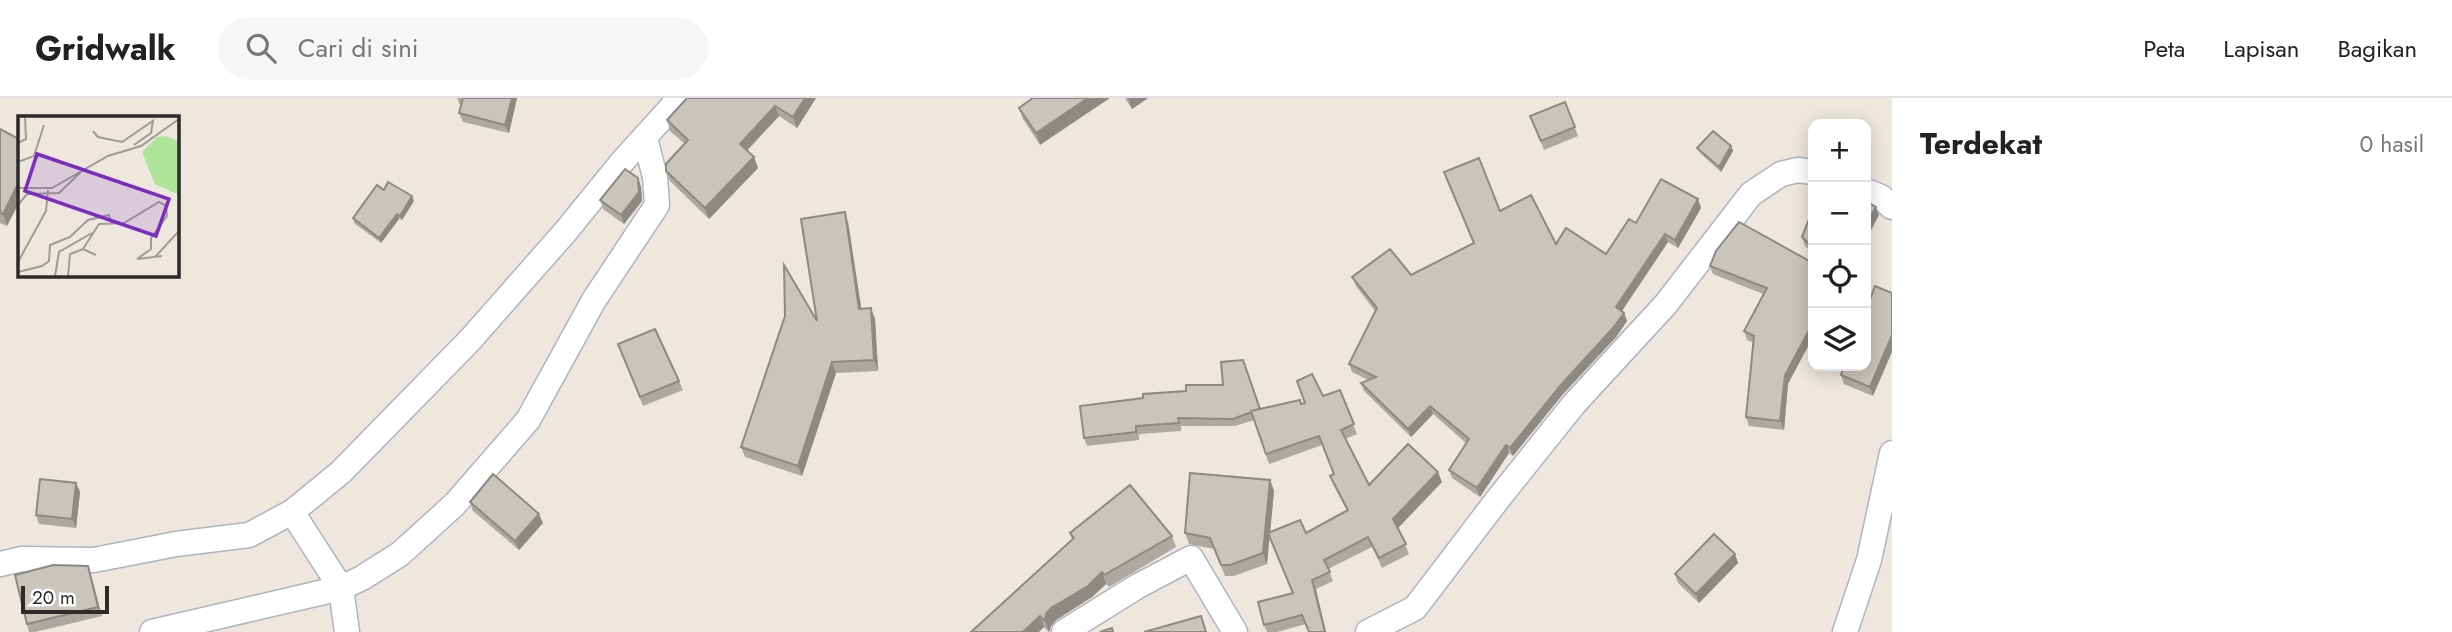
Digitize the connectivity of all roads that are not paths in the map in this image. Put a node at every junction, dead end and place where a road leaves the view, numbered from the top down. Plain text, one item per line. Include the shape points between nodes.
1 (680, 98) edge
2 (645, 138) junction
3 (1808, 171) edge
4 (1871, 193) edge
5 (1892, 207) edge
6 (1892, 453) edge
7 (292, 512) junction
8 (0, 564) edge
9 (341, 588) junction
10 (152, 632) edge
11 (347, 632) edge
12 (1064, 632) edge
13 (1235, 632) edge
14 (1367, 632) edge
15 (1845, 632) edge

1 - 2 street
2 - 7 street via 470,340 341,472
2 - 9 street via 656,177 657,205 594,300 528,420 455,505 400,554
3 - 14 street via 1781,174 1751,194 1667,304 1574,404 1415,608
4 - 5 street
6 - 15 street via 1869,560
7 - 8 street via 249,535 94,560 22,559
7 - 9 street
9 - 10 street
9 - 11 street
12 - 13 street via 1191,558

